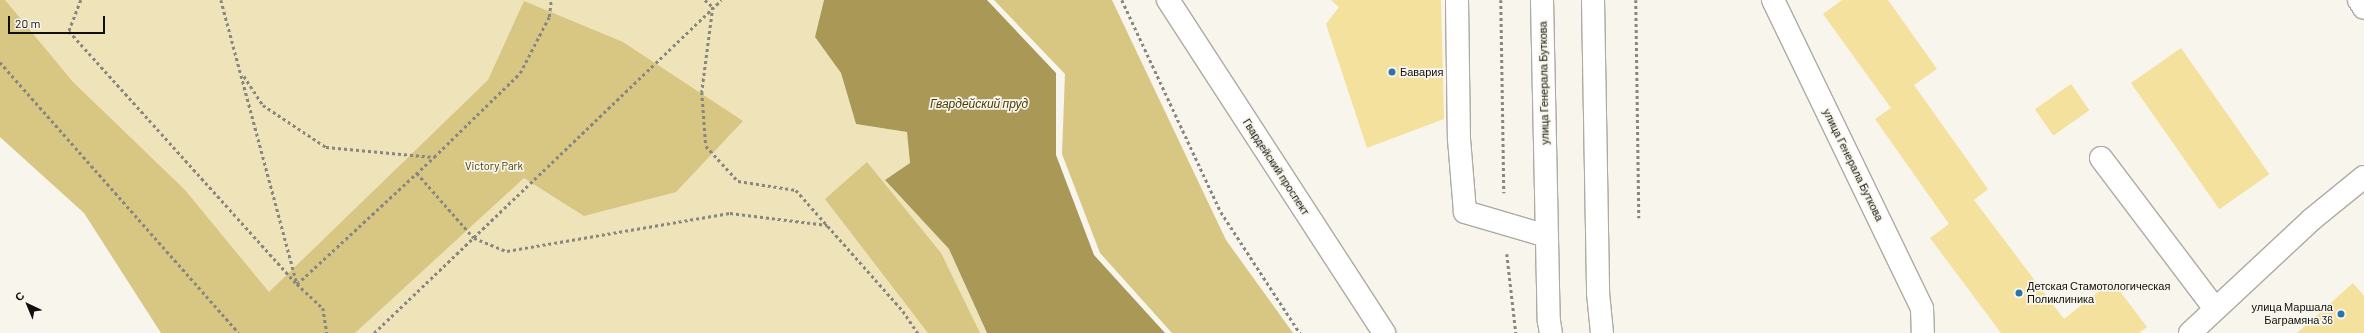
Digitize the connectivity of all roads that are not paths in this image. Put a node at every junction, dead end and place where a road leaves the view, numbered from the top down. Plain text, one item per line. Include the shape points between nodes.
1 (1168, 0) edge
2 (1457, 0) edge
3 (1542, 0) edge
4 (1593, 0) edge
5 (1772, 0) edge
6 (2359, 0) edge
7 (2364, 8) edge
8 (2101, 158) dead end
9 (2364, 177) edge
10 (1547, 236) junction
11 (2215, 309) junction
12 (1384, 333) edge
13 (1551, 333) edge
14 (1602, 333) edge
15 (1923, 333) edge
16 (2190, 333) edge

1 - 12 main road, Гвардейский проспект
2 - 10 main road via 1460,139 1465,212
3 - 10 main road, улица Генерала Буткова
4 - 14 main road via 1598,293
5 - 15 main road, улица Генерала Буткова via 1922,308
6 - 7 main road
8 - 11 main road
9 - 11 main road via 2310,220
10 - 13 main road, улица Генерала Буткова
11 - 16 main road

